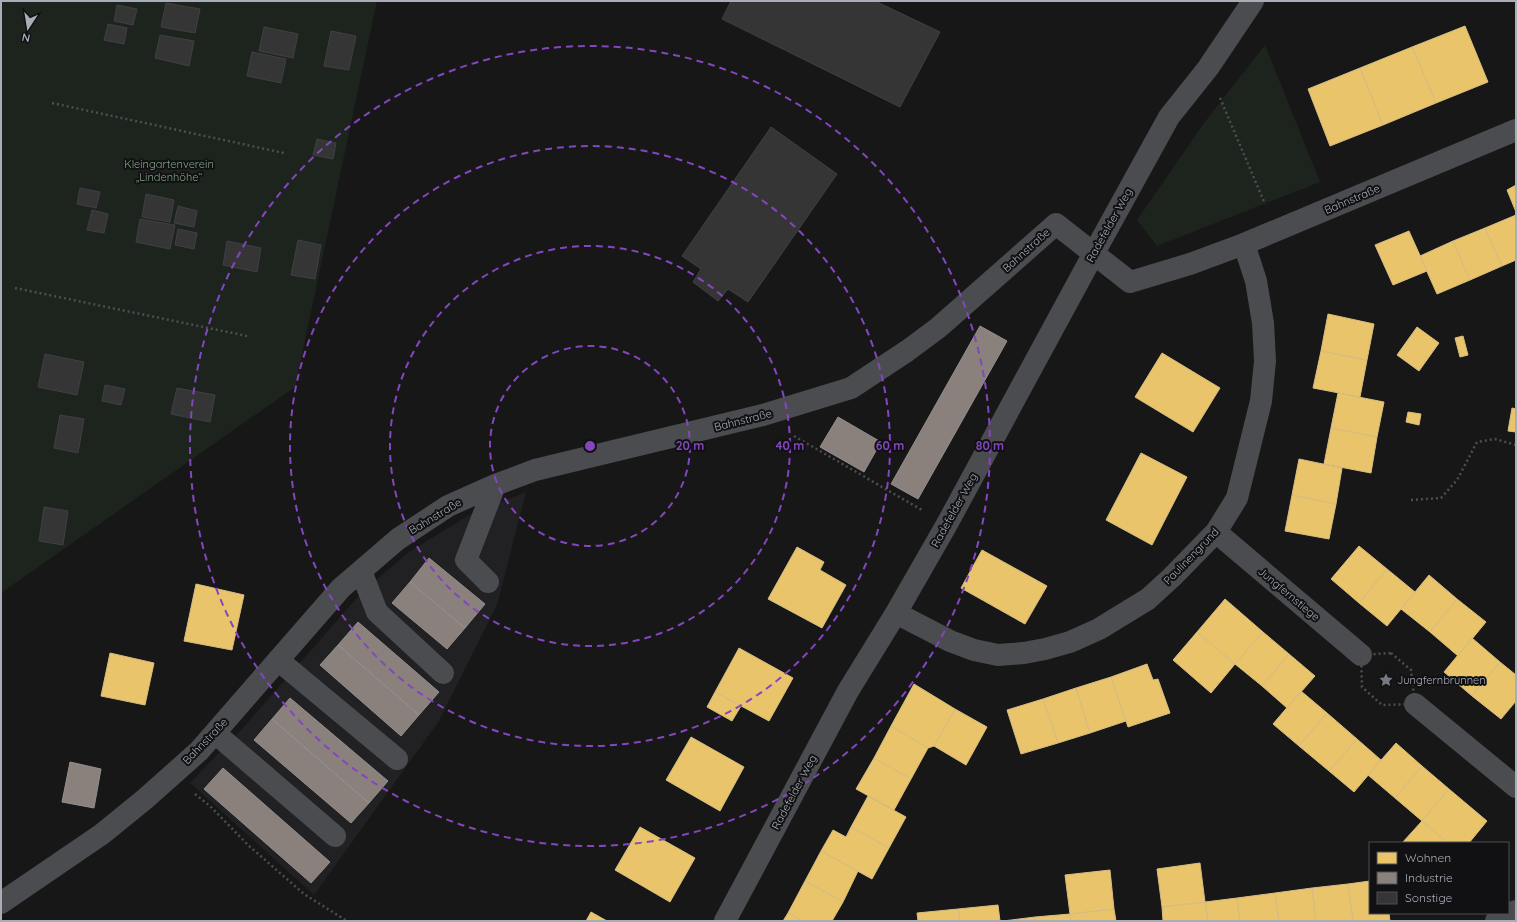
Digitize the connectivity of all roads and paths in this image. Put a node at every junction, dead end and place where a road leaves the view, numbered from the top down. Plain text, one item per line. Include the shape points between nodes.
1 (1253, 1) edge
2 (1208, 68) junction
3 (52, 103) dead end
4 (1516, 130) edge
5 (284, 153) dead end
6 (1276, 231) junction
7 (1244, 244) junction
8 (1094, 253) junction
9 (15, 288) dead end
10 (247, 336) dead end
11 (763, 416) junction
12 (1516, 445) edge
13 (495, 485) junction
14 (1411, 500) dead end
15 (946, 524) junction
16 (1216, 532) junction
17 (361, 571) junction
18 (488, 582) dead end
19 (896, 613) junction
20 (1391, 653) dead end
21 (1361, 655) dead end
22 (278, 660) junction
23 (1411, 670) dead end
24 (443, 673) dead end
25 (1362, 687) dead end
26 (1415, 704) dead end
27 (1382, 705) dead end
28 (215, 733) junction
29 (397, 759) dead end
30 (165, 781) junction
31 (1516, 787) edge
32 (335, 836) dead end
33 (1, 903) edge
34 (1509, 914) edge
35 (347, 921) edge
36 (725, 921) edge
37 (1496, 921) edge

1 - 2 street, Radefelder Weg
2 - 6 path
2 - 8 street, Radefelder Weg via 1169,117
3 - 5 path
4 - 6 street, Bahnstraße
6 - 7 street, Bahnstraße
7 - 8 street, Bahnstraße via 1130,282
7 - 16 street, Paulinengrund via 1256,281 1263,323 1265,361 1261,401 1237,498
8 - 11 street, Bahnstraße via 1056,224 938,328 879,370 851,388
8 - 15 street, Radefelder Weg
9 - 10 path
11 - 13 street, Bahnstraße via 535,470
11 - 15 path
12 - 14 path via 1495,439 1477,442 1457,480 1441,498
13 - 17 street, Bahnstraße via 448,506 398,539
13 - 18 street via 466,560
15 - 19 street, Radefelder Weg
16 - 19 street, Paulinengrund via 1172,577 1135,607 1099,629 1070,642 1045,649 998,655 974,650 950,641
16 - 21 street, Jungfernstiege
17 - 22 street, Bahnstraße via 342,588
17 - 24 street via 377,612
19 - 36 street, Radefelder Weg via 848,691
20 - 23 path
22 - 28 street, Bahnstraße
22 - 29 street
25 - 27 path
26 - 31 street
28 - 30 street, Bahnstraße
28 - 32 street
30 - 33 street, Bahnstraße via 102,834
30 - 35 path via 189,790 210,806 248,845 304,894
34 - 37 street

